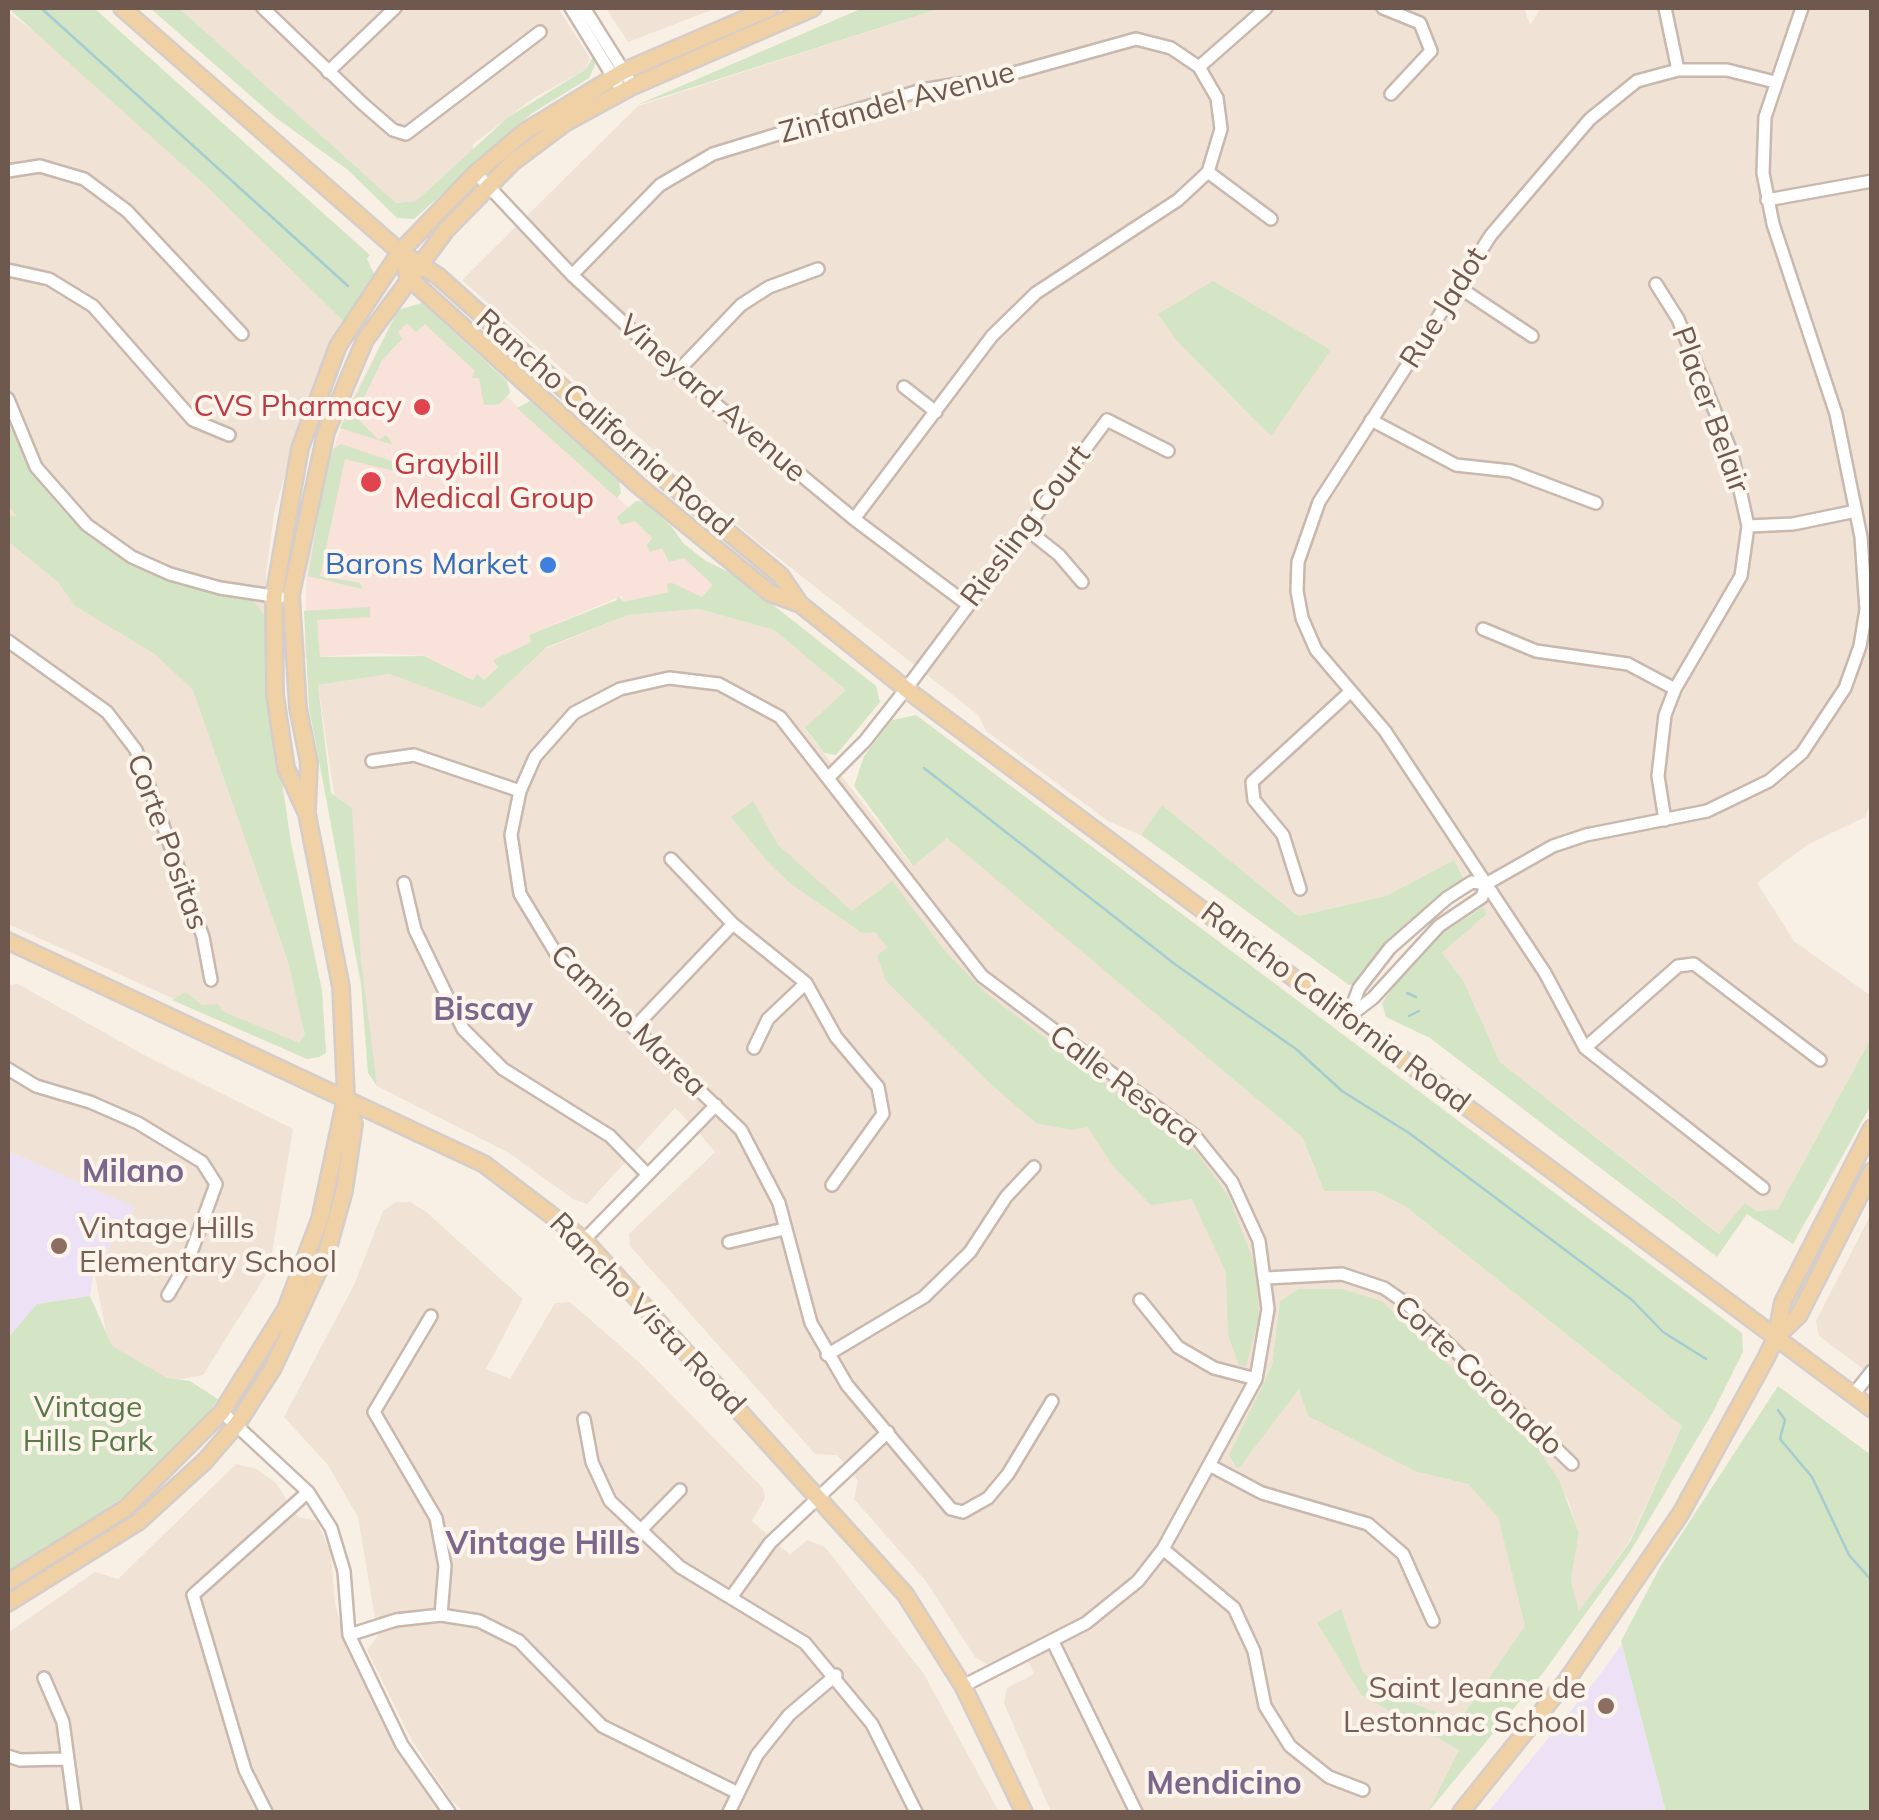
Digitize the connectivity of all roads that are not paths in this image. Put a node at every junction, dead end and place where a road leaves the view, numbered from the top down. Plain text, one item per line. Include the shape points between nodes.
1 (122, 8) edge
2 (263, 8) edge
3 (395, 8) edge
4 (570, 8) edge
5 (584, 8) edge
6 (770, 8) edge
7 (813, 8) edge
8 (1266, 8) edge
9 (1383, 8) edge
10 (1665, 8) edge
11 (1802, 8) edge
12 (540, 32) dead end
13 (1200, 67) junction
14 (1678, 70) junction
15 (328, 72) junction
16 (623, 81) junction
17 (1774, 82) junction
18 (1391, 94) dead end
19 (8, 171) edge
20 (1208, 172) junction
21 (476, 173) junction
22 (1872, 180) edge
23 (488, 186) junction
24 (1767, 200) junction
25 (1271, 219) dead end
26 (400, 252) junction
27 (420, 261) junction
28 (818, 269) dead end
29 (8, 270) edge
30 (572, 275) junction
31 (408, 278) junction
32 (1656, 284) dead end
33 (1457, 286) junction
34 (242, 334) dead end
35 (1532, 336) dead end
36 (678, 372) junction
37 (904, 386) dead end
38 (8, 399) edge
39 (936, 412) junction
40 (1371, 420) junction
41 (229, 435) dead end
42 (1168, 451) dead end
43 (639, 486) junction
44 (1596, 503) dead end
45 (1856, 511) junction
46 (854, 519) junction
47 (1748, 526) junction
48 (1025, 528) junction
49 (736, 539) junction
50 (1082, 582) dead end
51 (291, 596) junction
52 (274, 597) junction
53 (800, 604) junction
54 (968, 604) junction
55 (1483, 630) dead end
56 (8, 641) edge
57 (1866, 648) edge
58 (906, 689) junction
59 (1675, 689) junction
60 (1351, 692) junction
61 (372, 761) dead end
62 (830, 776) junction
63 (520, 790) junction
64 (307, 814) junction
65 (1664, 820) junction
66 (671, 859) dead end
67 (404, 883) dead end
68 (1486, 884) junction
69 (1300, 889) dead end
70 (733, 924) junction
71 (8, 941) edge
72 (211, 980) dead end
73 (806, 983) junction
74 (1348, 1017) junction
75 (634, 1028) junction
76 (754, 1048) dead end
77 (1585, 1048) junction
78 (1820, 1060) dead end
79 (8, 1068) edge
80 (346, 1096) junction
81 (716, 1106) junction
82 (1872, 1128) edge
83 (1034, 1166) dead end
84 (1872, 1171) edge
85 (648, 1174) junction
86 (832, 1184) dead end
87 (1763, 1188) dead end
88 (784, 1230) junction
89 (584, 1240) junction
90 (729, 1242) dead end
91 (1266, 1278) junction
92 (168, 1294) dead end
93 (1140, 1300) dead end
94 (431, 1316) dead end
95 (1776, 1336) junction
96 (827, 1355) junction
97 (1872, 1371) edge
98 (1256, 1379) junction
99 (1853, 1395) junction
100 (1052, 1402) dead end
101 (1872, 1409) edge
102 (222, 1412) junction
103 (584, 1420) dead end
104 (237, 1424) junction
105 (888, 1432) junction
106 (1572, 1464) dead end
107 (1212, 1466) junction
108 (680, 1490) dead end
109 (308, 1492) junction
110 (818, 1495) junction
111 (640, 1532) junction
112 (1164, 1549) junction
113 (8, 1582) edge
114 (732, 1596) junction
115 (8, 1603) edge
116 (440, 1615) junction
117 (1433, 1621) dead end
118 (348, 1635) junction
119 (1053, 1642) junction
120 (836, 1675) junction
121 (44, 1678) dead end
122 (963, 1686) junction
123 (8, 1756) edge
124 (65, 1759) junction
125 (1362, 1790) dead end
126 (736, 1792) junction
127 (75, 1812) edge
128 (266, 1812) edge
129 (449, 1812) edge
130 (729, 1812) edge
131 (916, 1812) edge
132 (1024, 1812) edge
133 (1136, 1812) edge
134 (1461, 1812) edge

1 - 26 main road, Rancho California Road
2 - 15 street
3 - 15 street
4 - 16 street
5 - 16 street
6 - 16 main road
7 - 16 main road
8 - 13 street
9 - 18 street via 1420,23 1431,51
10 - 14 street
11 - 17 street
12 - 15 street via 410,134 393,130
13 - 20 street via 1217,98 1221,129
13 - 30 street, Zinfandel Avenue via 1171,48 1136,39 996,78 922,90 713,154 660,185
14 - 17 street, Rue Jadot via 1728,70
14 - 33 street, Rue Jadot via 1614,95 1522,194
16 - 21 main road via 534,124
16 - 23 main road
17 - 24 street via 1762,146
19 - 34 street via 40,166 84,180 127,211
20 - 25 street
20 - 39 street via 1178,200 1036,293 992,336
21 - 23 street, Vineyard Avenue
21 - 26 main road
22 - 24 street
23 - 27 main road
23 - 30 street, Vineyard Avenue
24 - 45 street via 1827,384
26 - 27 main road, Rancho California Road
26 - 31 main road
26 - 52 main road via 350,325 309,419
27 - 31 main road
27 - 49 main road, Rancho California Road
28 - 36 street via 740,304
29 - 41 street via 50,279 94,306 194,420
30 - 36 street, Vineyard Avenue
31 - 43 main road, Rancho California Road
31 - 51 main road via 365,340 326,432
32 - 47 street, Placer Belair via 1678,319 1732,454
33 - 35 street
33 - 40 street, Rue Jadot
36 - 46 street, Vineyard Avenue
37 - 39 street
38 - 52 street via 36,466 87,525 170,574
39 - 46 street
40 - 44 street via 1456,465 1511,471
40 - 60 street, Rue Jadot via 1320,502 1298,562 1302,618 1316,650
42 - 48 street, Riesling Court via 1106,420
43 - 49 main road via 657,486 714,532
43 - 53 main road, Rancho California Road via 770,593
45 - 47 street
45 - 57 street via 1867,589
46 - 54 street, Vineyard Avenue
47 - 59 street, Placer Belair via 1742,576
48 - 50 street
48 - 54 street, Riesling Court
49 - 53 main road, Rancho California Road via 781,576
51 - 52 street
51 - 64 main road via 298,708 309,763
52 - 64 main road via 280,732 286,768
53 - 58 main road, Rancho California Road
54 - 58 street, Riesling Court
55 - 59 street via 1536,651 1628,664
56 - 72 street, Corte Positas via 107,712 136,750
57 - 65 street via 1802,754 1769,781 1707,811
58 - 62 street, Riesling Court
58 - 74 main road, Rancho California Road
59 - 65 street, Placer Belair via 1658,748
60 - 68 street, Rue Jadot via 1385,731
60 - 69 street via 1252,782 1254,800 1283,834
61 - 63 street via 414,755
62 - 63 street, Camino Marea via 796,732 762,703 719,684 669,678 620,688 574,713 535,757
62 - 91 street, Calle Resaca via 982,976 1168,1113 1218,1162 1244,1204
63 - 75 street, Camino Marea via 512,863 533,922 557,955
64 - 80 main road via 341,987
65 - 68 street via 1586,834
66 - 70 street
67 - 85 street via 416,930 464,1029 502,1068 610,1136
68 - 74 street via 1482,897 1439,926
68 - 74 street via 1472,882 1410,928 1358,988
68 - 77 street, Rue Jadot via 1545,972
70 - 73 street
70 - 75 street
71 - 80 main road, Rancho Vista Road
73 - 76 street via 768,1019
73 - 86 street via 836,1037 878,1087 883,1114
74 - 95 main road, Rancho California Road
75 - 81 street, Camino Marea
77 - 78 street via 1678,966 1694,964
77 - 87 street
79 - 92 street via 36,1086 138,1122 202,1162 216,1184 188,1262
80 - 89 main road, Rancho Vista Road via 511,1180
80 - 102 main road via 305,1266
80 - 104 main road via 354,1124 326,1252 273,1368
81 - 85 street
81 - 88 street, Camino Marea via 756,1154
82 - 95 main road via 1783,1302
83 - 96 street via 970,1252 924,1298
84 - 95 main road via 1799,1315
85 - 89 street
88 - 90 street
88 - 96 street, Camino Marea via 798,1288
89 - 110 main road, Rancho Vista Road
91 - 98 street, Calle Resaca via 1268,1309
91 - 106 street, Corte Coronado via 1342,1274 1384,1288
93 - 98 street via 1178,1347 1214,1368
94 - 116 street via 374,1412 436,1518 444,1566
95 - 99 main road, Rancho California Road
95 - 134 main road via 1636,1584
96 - 105 street, Camino Marea
97 - 99 street
98 - 107 street, Calle Resaca
99 - 101 main road, Rancho California Road
100 - 105 street, Camino Marea via 1008,1474 988,1498 963,1512 952,1509
102 - 104 street
102 - 113 main road via 126,1508
103 - 111 street via 592,1462 610,1501
104 - 109 street
104 - 115 main road via 116,1540
105 - 110 street
107 - 112 street, Calle Resaca
107 - 117 street via 1262,1494 1368,1524 1403,1554
108 - 111 street
109 - 118 street via 331,1528 344,1570
109 - 128 street via 193,1595 246,1770
110 - 114 street via 770,1542
110 - 122 main road, Rancho Vista Road via 905,1594
111 - 114 street via 680,1566
112 - 119 street, Calle Resaca via 1115,1602
112 - 125 street via 1234,1608 1254,1652 1265,1706 1290,1746 1329,1777
114 - 120 street via 806,1643
116 - 118 street
116 - 126 street via 479,1621 519,1640 602,1726
118 - 129 street via 402,1745
119 - 122 street, Calle Resaca
119 - 133 street
120 - 126 street via 789,1715
120 - 131 street via 872,1724
121 - 124 street via 63,1722
122 - 132 main road, Rancho Vista Road
123 - 124 street
124 - 127 street
126 - 130 street

